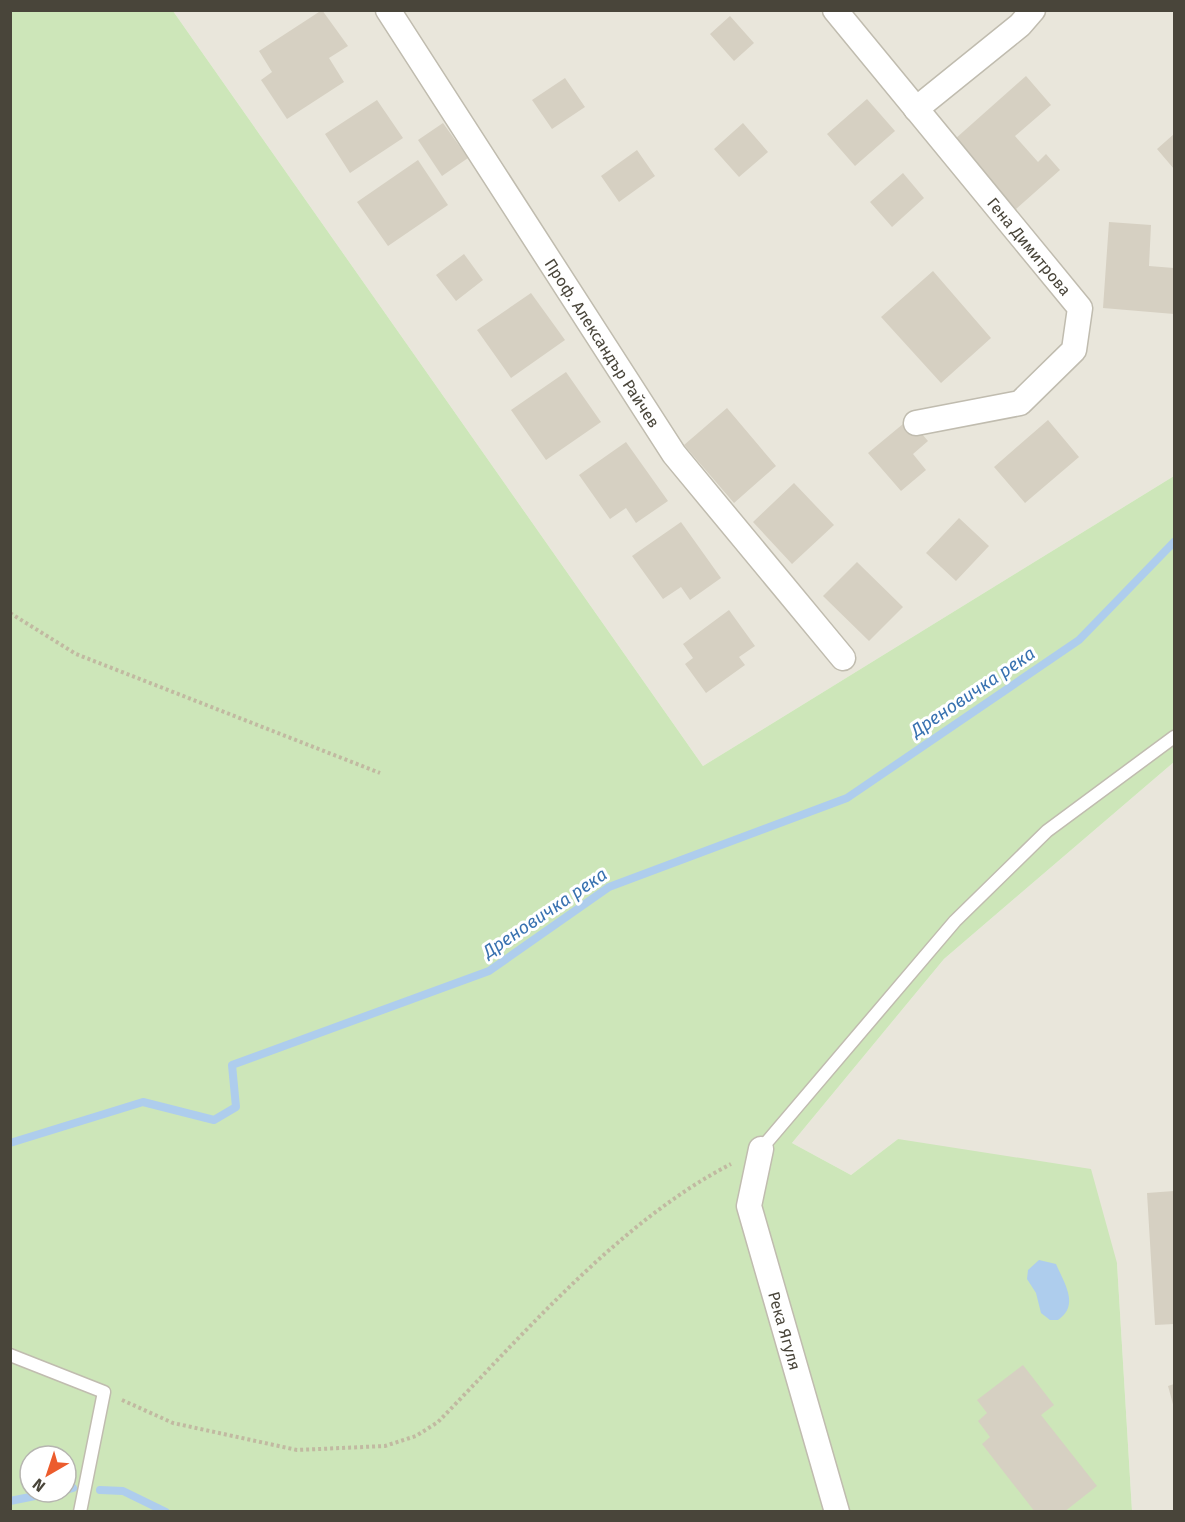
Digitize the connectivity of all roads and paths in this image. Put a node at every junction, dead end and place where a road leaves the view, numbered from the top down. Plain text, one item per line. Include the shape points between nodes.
1 (388, 10) edge
2 (835, 10) edge
3 (1034, 10) edge
4 (916, 109) junction
5 (916, 423) dead end
6 (10, 613) edge
7 (843, 657) dead end
8 (1174, 736) edge
9 (380, 773) dead end
10 (761, 1149) junction
11 (10, 1355) edge
12 (104, 1392) junction
13 (80, 1512) edge
14 (837, 1512) edge

1 - 7 street, Проф. Александър Райчев via 674,454
2 - 4 street, Гена Димитрова
3 - 4 street
4 - 5 street, Гена Димитрова via 1080,308 1074,351 1020,403
6 - 9 path via 75,654
8 - 10 lane via 1047,831 964,913
10 - 12 path via 727,1166 654,1214 592,1266 438,1422 416,1437 385,1446 297,1450 173,1423
10 - 14 street, Река Ягуля via 749,1206
11 - 12 lane
12 - 13 lane

